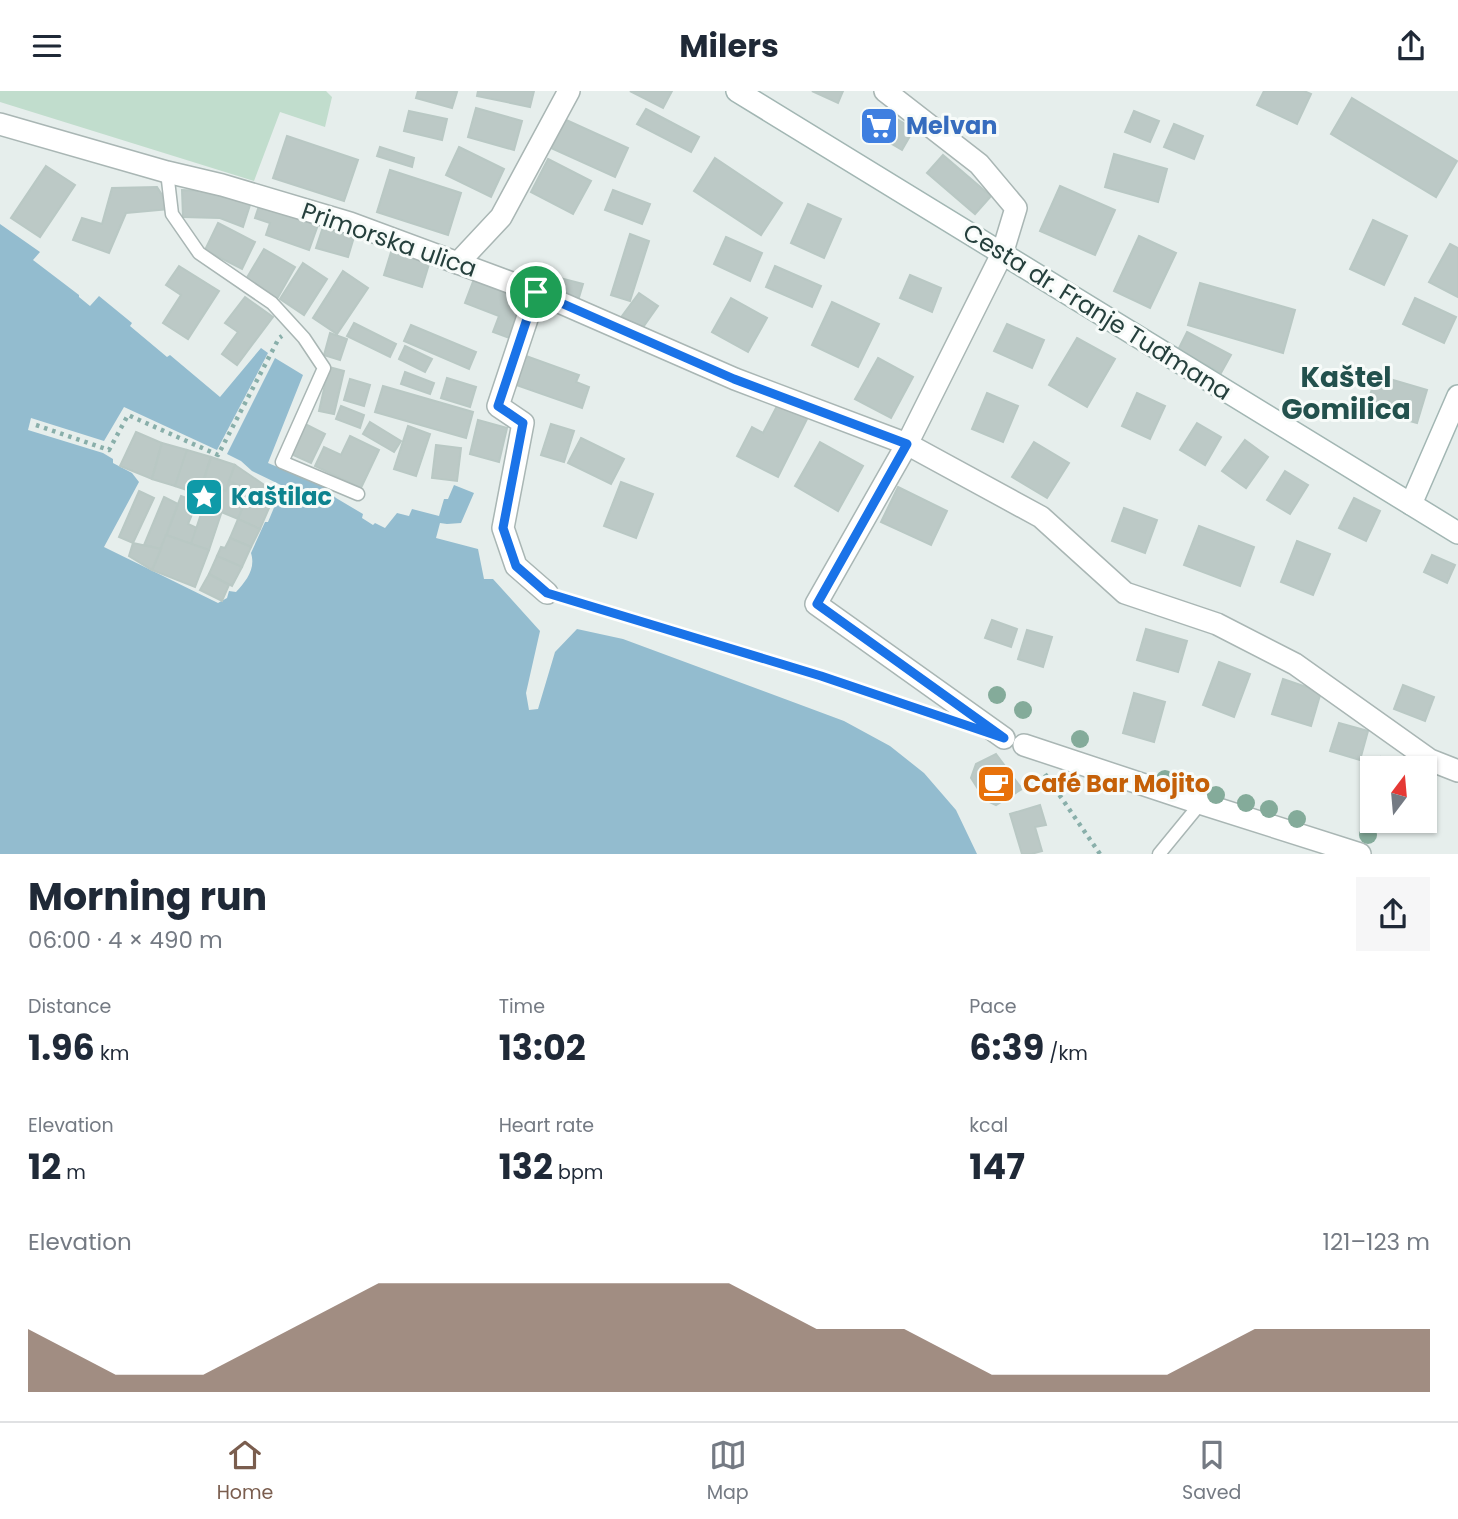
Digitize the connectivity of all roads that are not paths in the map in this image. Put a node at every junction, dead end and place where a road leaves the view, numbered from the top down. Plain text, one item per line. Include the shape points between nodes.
1 (569, 91) edge
2 (737, 91) edge
3 (885, 91) edge
4 (0, 124) edge
5 (167, 173) junction
6 (1002, 254) junction
7 (458, 263) junction
8 (536, 292) junction
9 (1458, 396) edge
10 (1454, 420) edge
11 (907, 444) junction
12 (358, 493) dead end
13 (1411, 504) junction
14 (1458, 533) edge
15 (547, 593) road end
16 (1458, 771) edge
17 (1200, 804) junction
18 (1158, 854) edge
19 (1360, 854) edge

1 - 7 street via 501,217
2 - 6 street, Cesta dr. Franje Tuđmana
3 - 6 street via 979,164 1016,208
4 - 5 street, Primorska ulica
5 - 7 street, Primorska ulica via 350,223
5 - 12 lane via 172,214 199,253 272,303 324,368 282,462
6 - 11 street
6 - 13 street, Cesta dr. Franje Tuđmana
7 - 8 street, Primorska ulica
8 - 11 street, Primorska ulica via 734,379
8 - 15 street via 498,406 523,423 503,528 516,566
9 - 10 street
10 - 13 street
11 - 16 street, Primorska ulica via 1041,517 1125,593 1217,624 1295,664 1430,760
11 - 17 street via 817,604 1014,741
13 - 14 street, Cesta dr. Franje Tuđmana
17 - 18 lane
17 - 19 street

